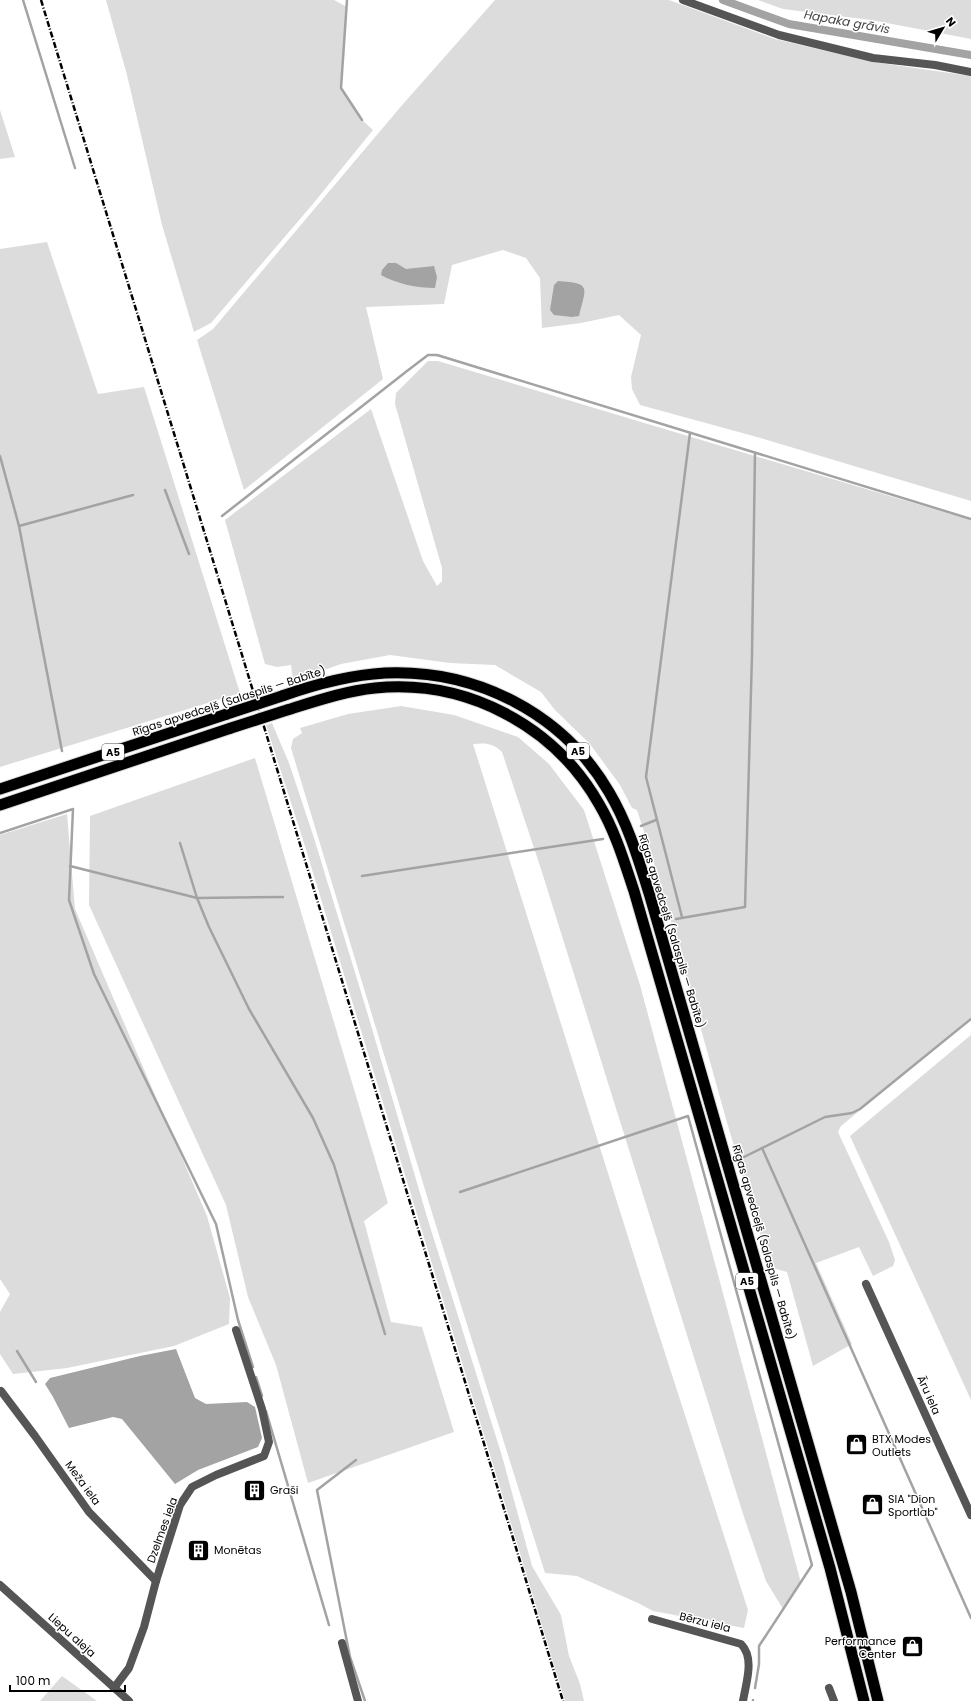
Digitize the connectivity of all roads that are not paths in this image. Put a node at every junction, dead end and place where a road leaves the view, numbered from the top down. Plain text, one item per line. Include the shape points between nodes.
1 (683, 0) edge
2 (971, 72) edge
3 (0, 789) edge
4 (0, 805) edge
5 (866, 1284) dead end
6 (236, 1330) dead end
7 (1, 1391) edge
8 (971, 1515) edge
9 (156, 1581) junction
10 (0, 1585) edge
11 (836, 1592) junction
12 (851, 1592) junction
13 (652, 1619) dead end
14 (342, 1643) dead end
15 (114, 1688) junction
16 (829, 1688) dead end
17 (129, 1701) edge
18 (358, 1701) edge
19 (743, 1701) edge
20 (834, 1701) edge
21 (864, 1701) edge
22 (878, 1701) edge

1 - 2 street via 785,37 873,58
3 - 12 highway, Rīgas apvedceļš (Salaspils — Babīte) / A5, bridge via 282,696 343,679 385,673 426,674 470,684 511,699 545,720 574,746 602,780 615,803 627,828 649,893
4 - 11 highway, A5, bridge via 287,710 340,694 382,688 418,688 466,698 510,715 536,732 566,758 596,798 614,834 634,891
5 - 8 street, Āru iela
6 - 9 street, Dzelmes iela via 262,1409 269,1442 267,1449 264,1456 192,1487 180,1505
7 - 9 street, Meža iela via 89,1512
9 - 15 street, Dzelmes iela via 144,1627 129,1668
10 - 15 street, Liepu aleja
11 - 12 highway via 838,1586 843,1585
11 - 21 highway, A5
12 - 22 highway, Rīgas apvedceļš (Salaspils — Babīte) / A5
13 - 19 street, Bērzu iela via 735,1641 747,1649 749,1661
14 - 18 street
15 - 17 street, Liepu aleja
16 - 20 street

